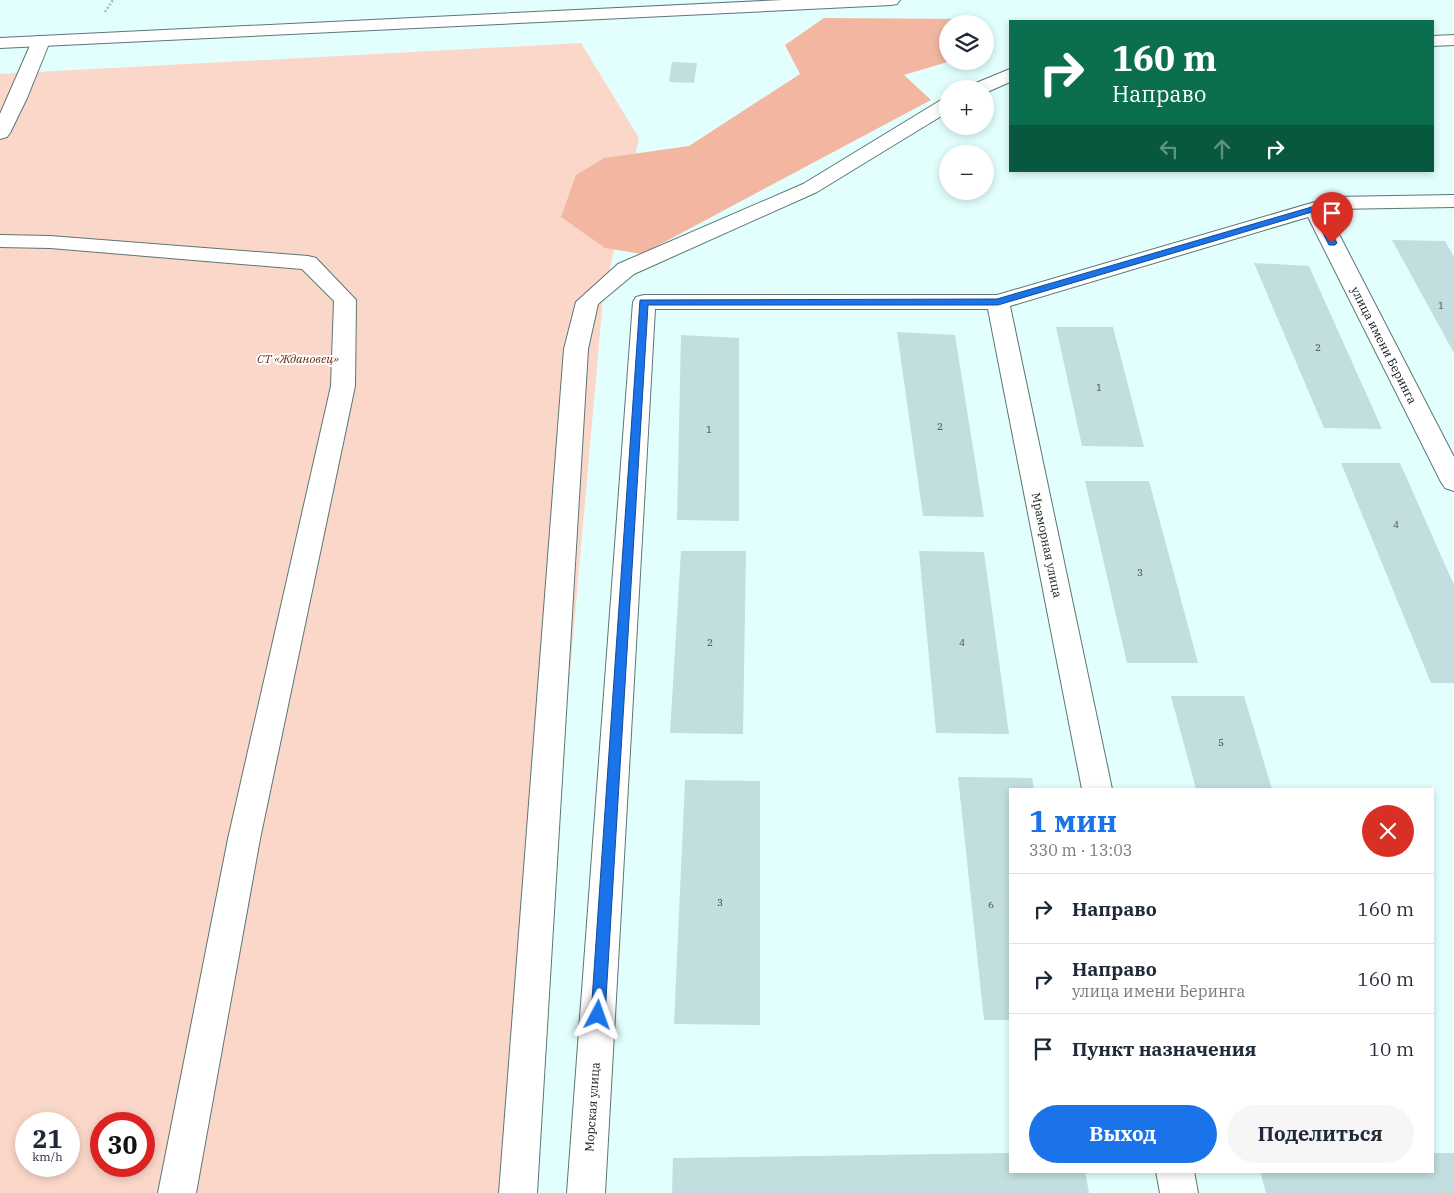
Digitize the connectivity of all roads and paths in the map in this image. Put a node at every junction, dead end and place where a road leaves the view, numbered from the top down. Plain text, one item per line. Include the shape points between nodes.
1 (891, 0) edge
2 (1454, 40) edge
3 (41, 41) junction
4 (1434, 41) edge
5 (0, 43) edge
6 (1009, 75) edge
7 (994, 82) edge
8 (939, 109) edge
9 (0, 133) edge
10 (1454, 201) edge
11 (1315, 208) junction
12 (0, 241) edge
13 (998, 302) junction
14 (1454, 482) edge
15 (1097, 788) edge
16 (1175, 1173) edge
17 (177, 1193) edge
18 (518, 1193) edge
19 (586, 1193) edge
20 (1180, 1193) edge

1 - 3 street
2 - 4 street
3 - 5 street
3 - 9 street
6 - 7 street
8 - 18 street via 810,188 626,269 587,302 576,349
10 - 11 street via 1332,203
11 - 13 street
11 - 14 street, улица имени Беринга
12 - 17 street via 50,242 308,263 345,300 343,386 244,839
13 - 15 street, Мраморная улица
13 - 19 street, Морская улица via 644,302
16 - 20 street

